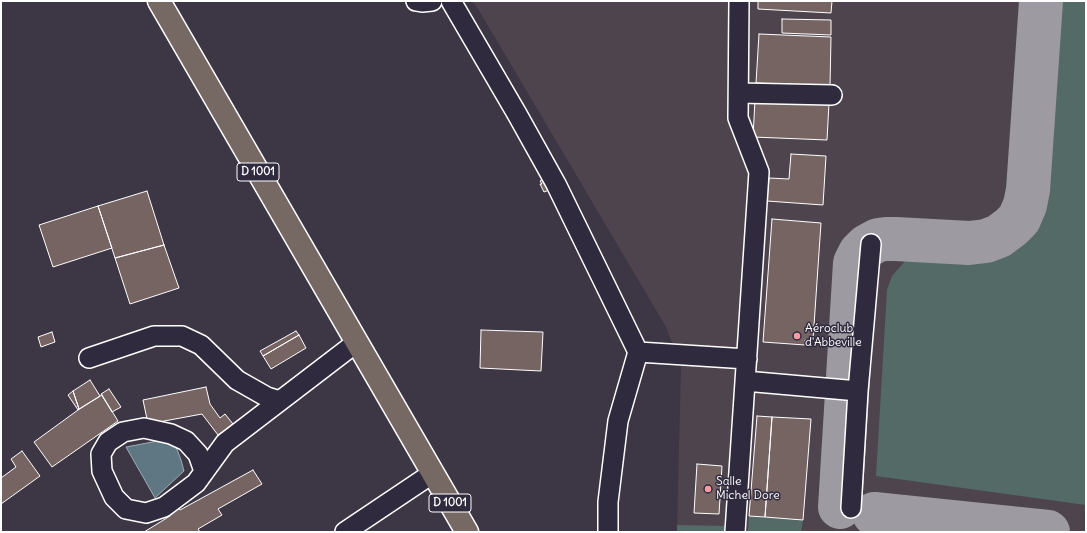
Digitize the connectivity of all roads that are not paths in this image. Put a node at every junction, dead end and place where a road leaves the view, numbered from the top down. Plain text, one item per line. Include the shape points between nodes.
1 (159, 1) edge
2 (416, 1) edge
3 (432, 1) edge
4 (451, 1) edge
5 (739, 1) edge
6 (739, 93) junction
7 (832, 95) dead end
8 (871, 244) dead end
9 (357, 342) junction
10 (638, 352) junction
11 (88, 358) dead end
12 (747, 359) junction
13 (745, 381) junction
14 (858, 391) junction
15 (280, 401) junction
16 (204, 471) junction
17 (433, 473) junction
18 (851, 508) dead end
19 (345, 532) edge
20 (467, 532) edge
21 (608, 532) edge
22 (735, 532) edge

1 - 9 main road, D 1001
2 - 3 street
4 - 10 street via 556,184
5 - 6 street
6 - 7 street
6 - 12 street via 738,118 759,172
8 - 14 street
9 - 15 street
9 - 17 main road, D 1001
10 - 12 street
10 - 21 street via 618,421 608,502
11 - 15 street via 154,336 182,336 201,345 237,380 267,397
12 - 13 street
13 - 14 street
13 - 22 street
14 - 18 street
15 - 16 street via 225,443
16 - 16 street via 196,483 164,508 146,513 126,509 114,497 102,471 101,454 108,442 123,432 144,428 172,434 186,441 198,454
17 - 19 street
17 - 20 main road, D 1001

